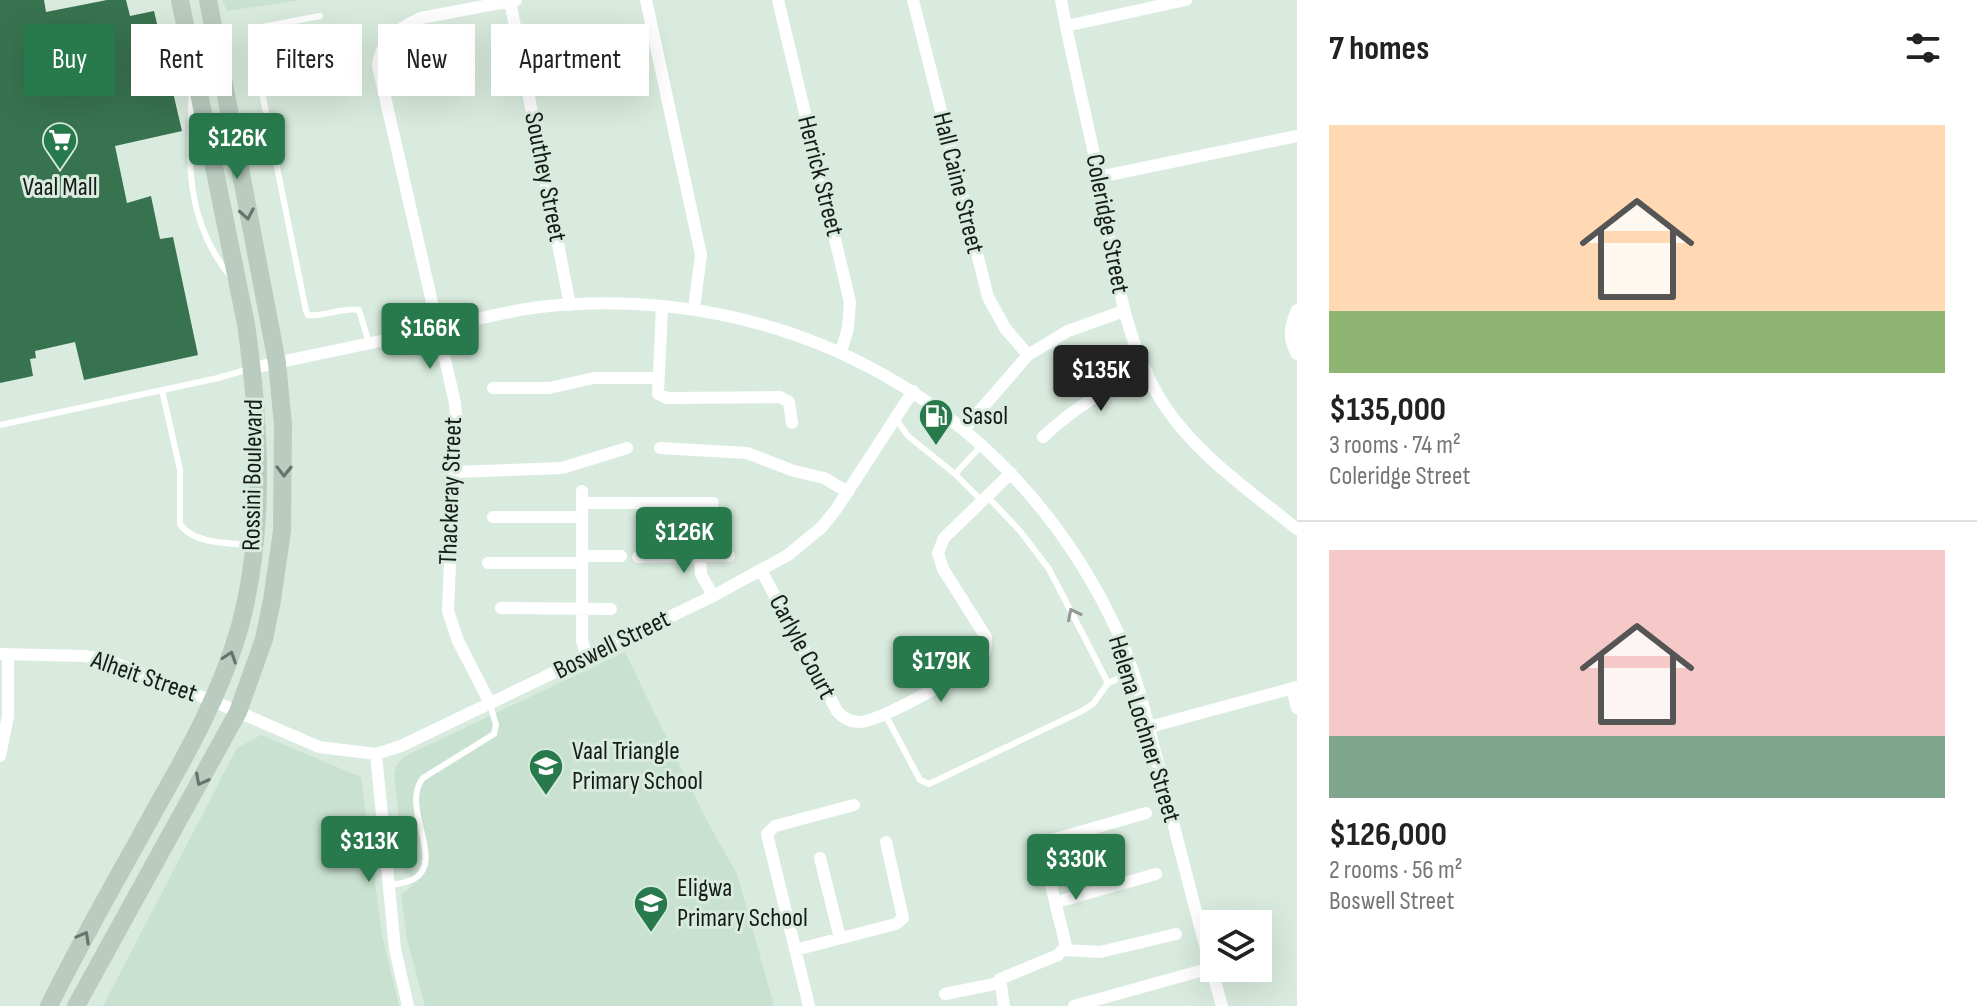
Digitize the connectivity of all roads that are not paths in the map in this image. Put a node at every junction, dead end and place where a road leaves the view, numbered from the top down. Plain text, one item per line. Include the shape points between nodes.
1 (180, 0) edge
2 (208, 0) edge
3 (646, 0) edge
4 (778, 0) edge
5 (913, 0) edge
6 (1061, 0) edge
7 (1186, 0) edge
8 (513, 1) edge
9 (320, 16) dead end
10 (1066, 26) junction
11 (229, 115) junction
12 (1297, 136) edge
13 (270, 142) junction
14 (1099, 177) junction
15 (570, 305) junction
16 (662, 307) junction
17 (694, 309) junction
18 (1297, 310) edge
19 (1124, 311) junction
20 (439, 328) junction
21 (369, 343) junction
22 (841, 352) junction
23 (1297, 354) edge
24 (1028, 355) junction
25 (277, 363) junction
26 (252, 368) junction
27 (1147, 372) junction
28 (658, 378) junction
29 (493, 388) dead end
30 (162, 390) junction
31 (913, 391) junction
32 (896, 419) junction
33 (792, 423) dead end
34 (0, 425) edge
35 (964, 429) junction
36 (1043, 437) dead end
37 (982, 445) junction
38 (627, 448) dead end
39 (660, 448) dead end
40 (453, 472) junction
41 (1011, 473) junction
42 (955, 474) junction
43 (848, 492) junction
44 (985, 499) junction
45 (713, 503) dead end
46 (493, 517) dead end
47 (582, 517) junction
48 (1297, 529) edge
49 (254, 546) junction
50 (621, 556) dead end
51 (700, 556) junction
52 (729, 556) dead end
53 (638, 557) dead end
54 (582, 559) junction
55 (488, 563) dead end
56 (762, 572) junction
57 (713, 596) junction
58 (501, 608) dead end
59 (582, 609) junction
60 (611, 609) dead end
61 (4, 654) edge
62 (587, 656) junction
63 (1133, 672) junction
64 (1108, 683) junction
65 (1294, 688) edge
66 (213, 701) junction
67 (490, 703) junction
68 (1297, 708) edge
69 (238, 712) junction
70 (885, 714) junction
71 (1149, 727) junction
72 (376, 754) junction
73 (0, 756) edge
74 (854, 805) dead end
75 (1146, 813) dead end
76 (886, 842) dead end
77 (820, 858) dead end
78 (1156, 874) dead end
79 (387, 886) junction
80 (1057, 902) junction
81 (1200, 925) edge
82 (1176, 934) dead end
83 (840, 938) junction
84 (795, 950) junction
85 (1065, 950) junction
86 (1200, 971) edge
87 (1215, 982) edge
88 (999, 983) junction
89 (945, 994) dead end
90 (49, 1006) edge
91 (76, 1006) edge
92 (408, 1006) edge
93 (809, 1006) edge
94 (1004, 1006) edge
95 (1074, 1006) edge
96 (1222, 1006) edge

1 - 26 street, Rossini Boulevard
2 - 11 street, Rossini Boulevard
3 - 17 street via 701,255
4 - 22 street, Herrick Street via 850,302
5 - 24 street, Hall Caine Street via 988,297
6 - 10 street, Coleridge Street
7 - 10 street
8 - 15 street, Southey Street
8 - 20 street, Thackeray Street via 421,18 397,31 379,59
9 - 13 lane via 251,32
10 - 14 street, Coleridge Street
11 - 13 lane via 251,143
11 -> 25 street, Rossini Boulevard
12 - 14 street
13 - 21 lane via 306,311 316,316 359,310
14 - 19 street, Coleridge Street
15 - 16 street, Helena Lochner Street
15 - 20 street, Helena Lochner Street
16 - 17 street, Helena Lochner Street
16 - 28 street
17 - 22 street, Helena Lochner Street
18 - 23 street via 1290,335
19 - 24 street via 1068,331
19 - 27 street, Coleridge Street
20 - 21 street, Helena Lochner Street
20 - 40 street, Thackeray Street via 456,418
21 - 25 street, Helena Lochner Street
22 - 31 street, Helena Lochner Street
24 - 35 street
25 - 26 street, Helena Lochner Street
25 -> 69 street, Rossini Boulevard via 283,424 282,531 264,639
26 - 30 lane
26 - 49 street, Rossini Boulevard via 258,493
27 - 36 street via 1107,388
27 - 48 street, Coleridge Street via 1184,430
28 - 29 street
28 - 33 street via 658,394 667,398 780,397 789,402
30 - 34 lane
30 - 49 lane via 180,470 180,524 199,538
31 - 32 street, Boswell Street
31 - 35 street, Helena Lochner Street
32 - 42 lane via 908,436
32 - 43 street, Boswell Street
35 - 37 street, Helena Lochner Street
37 - 41 street, Helena Lochner Street
37 - 42 lane
38 - 40 street via 562,468
39 - 43 street via 747,453 824,478
40 - 67 street, Thackeray Street via 448,611
41 - 44 street, Carlyle Court
41 - 63 street, Helena Lochner Street via 1088,575
42 - 44 lane
43 - 56 street, Boswell Street via 822,527
64 -> 44 lane via 1049,569 1020,531
44 - 70 street, Carlyle Court via 944,538 938,553 982,628 985,652 975,666
45 - 47 street via 582,497
46 - 47 street
47 - 54 street
66 -> 49 street, Rossini Boulevard via 240,624
50 - 54 street
51 - 52 street
51 - 53 street
51 - 57 street via 701,574
54 - 55 street
54 - 59 street
56 - 57 street, Boswell Street
56 - 70 street, Carlyle Court via 842,717 861,722
57 - 62 street, Boswell Street
58 - 59 street
59 - 60 street
59 - 62 street
61 - 66 street, Alheit Street via 104,659
61 - 73 street via 8,716
62 - 67 street, Boswell Street
63 - 64 lane
63 - 71 street, Helena Lochner Street
64 - 70 lane via 1093,704 929,784 920,780
65 - 68 street
65 - 71 street
66 - 69 street, Alheit Street
90 -> 66 street, Rossini Boulevard
67 - 72 street, Boswell Street
67 - 79 lane via 494,734 417,786 427,861 423,873
69 - 72 street, Boswell Street via 319,747
69 -> 91 street, Rossini Boulevard
71 - 81 street, Helena Lochner Street
72 - 79 street
74 - 84 street via 775,826 767,834
75 - 80 street via 1045,842
76 - 83 street via 903,918
77 - 83 street
78 - 80 street
79 - 92 street
80 - 85 street
82 - 85 street via 1100,952
83 - 84 street
84 - 93 street
85 - 88 street via 1003,976
86 - 95 street
87 - 96 street, Helena Lochner Street
88 - 89 street
88 - 94 street

